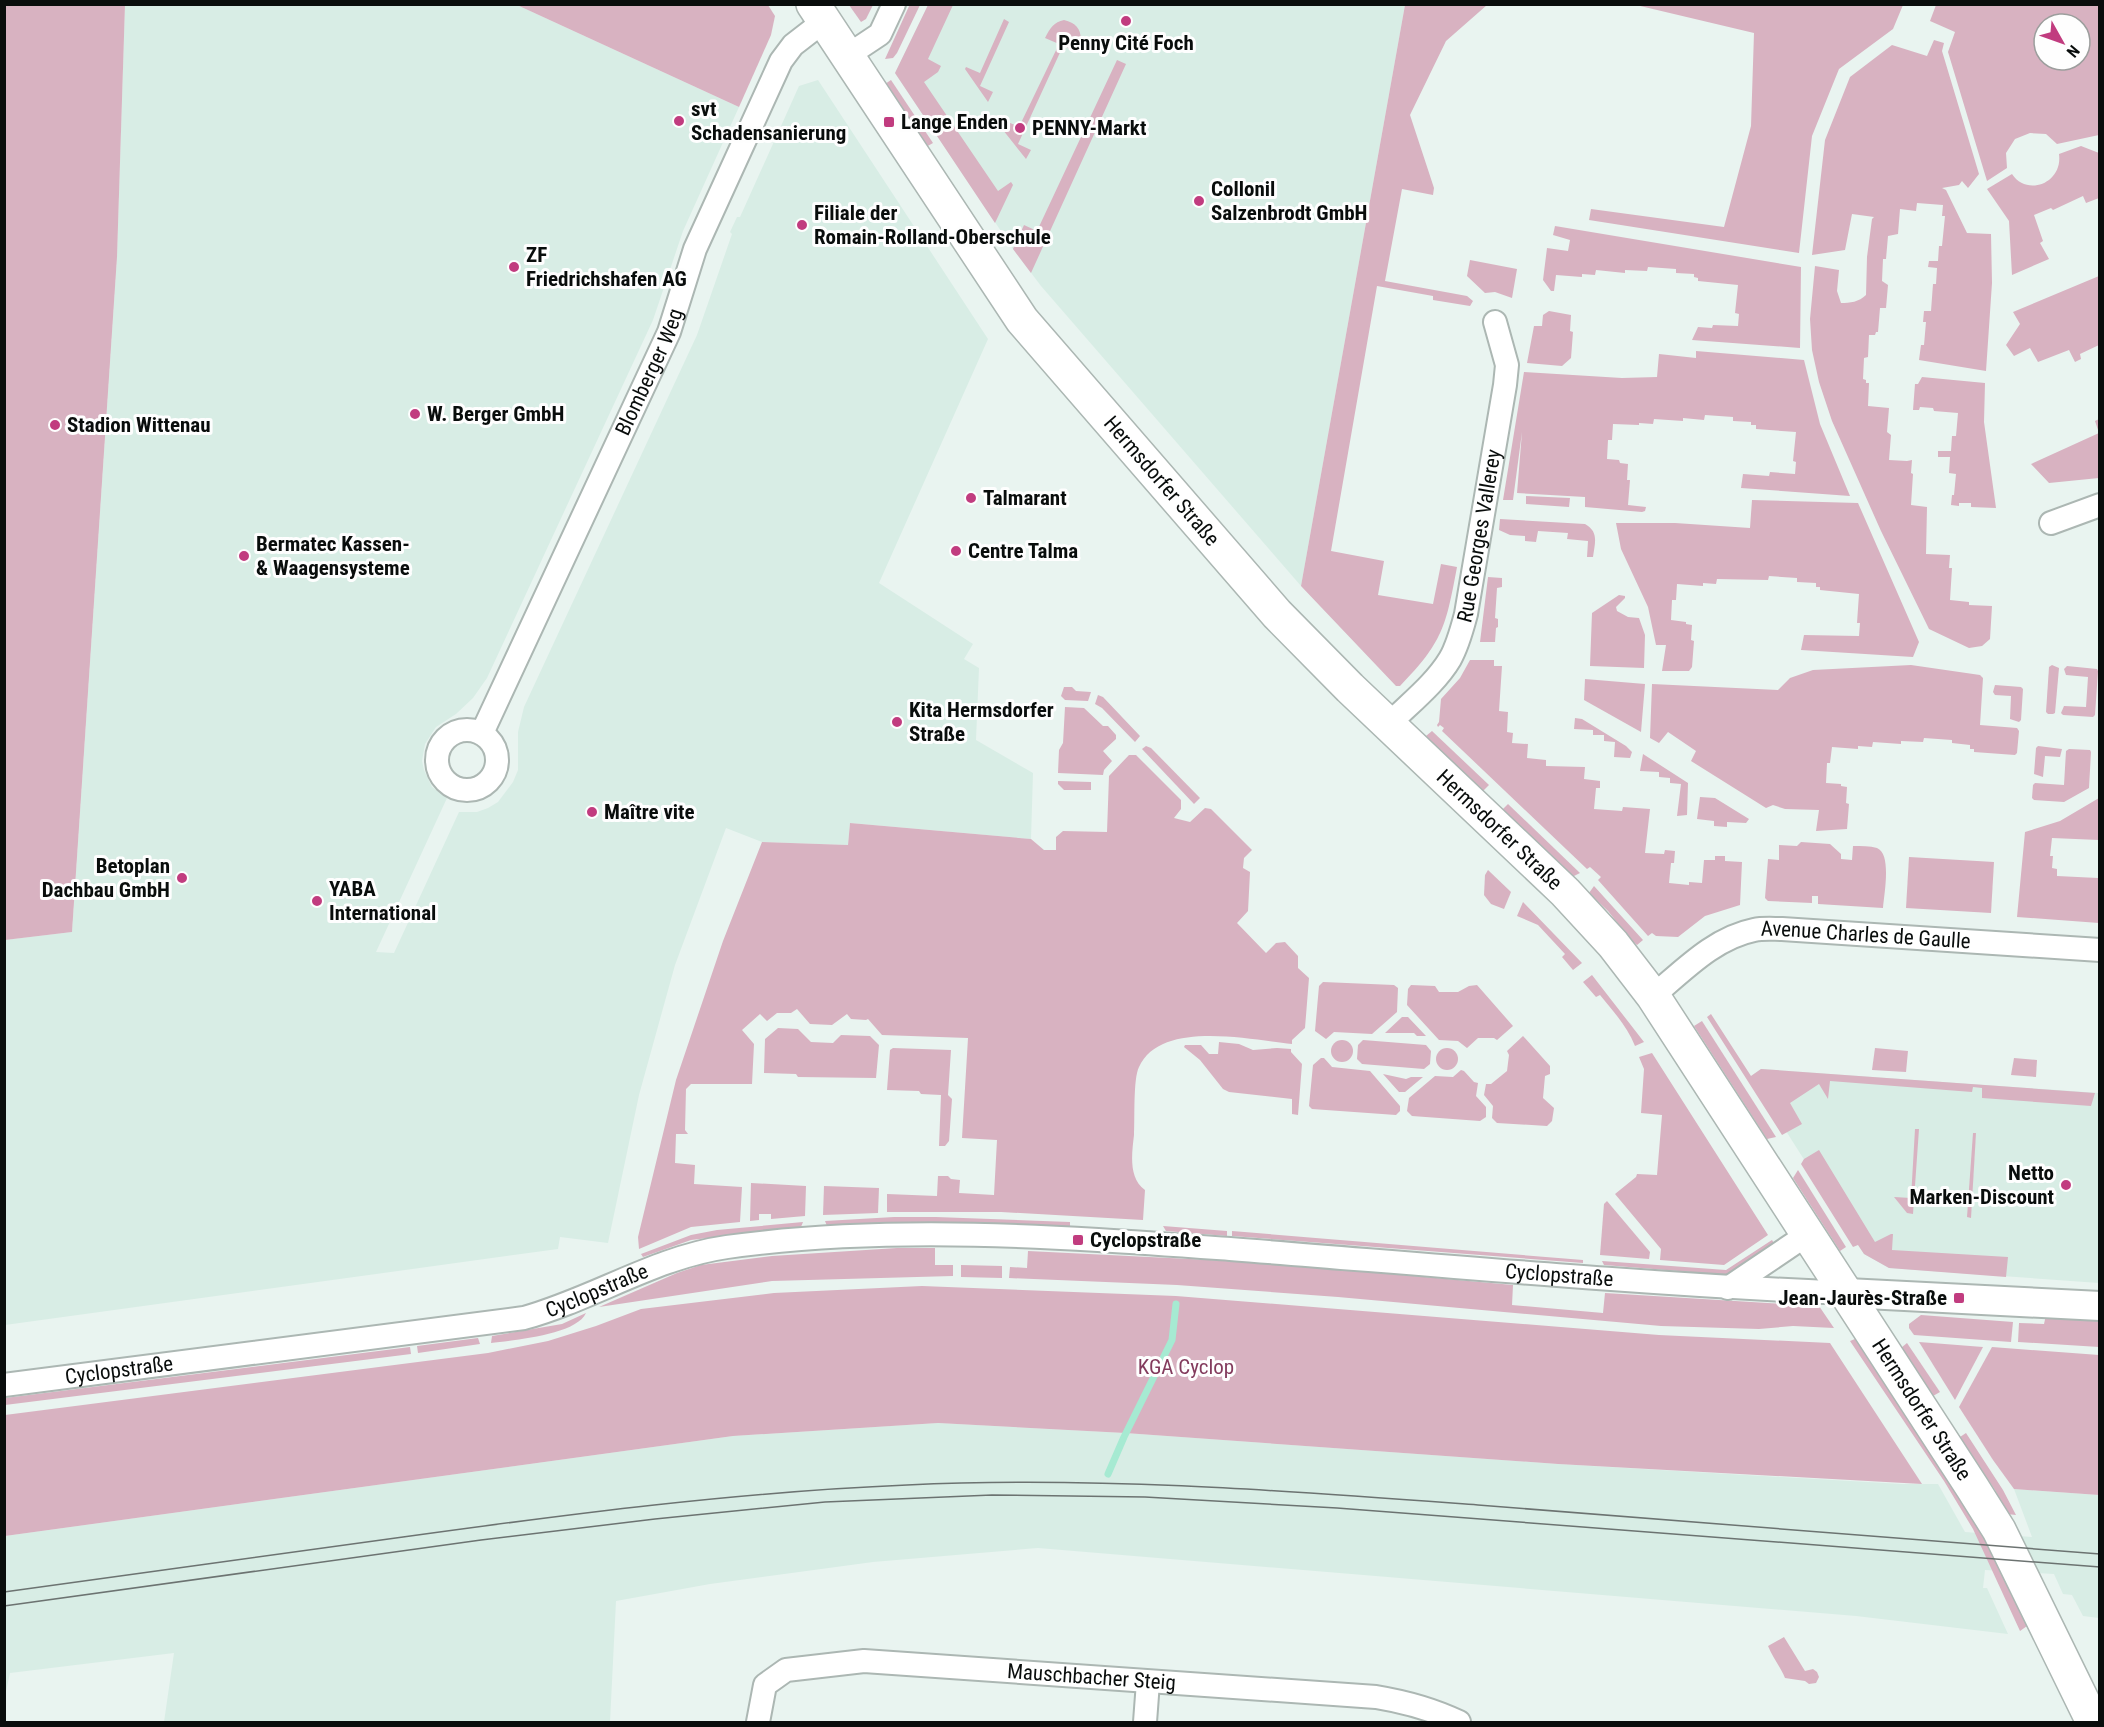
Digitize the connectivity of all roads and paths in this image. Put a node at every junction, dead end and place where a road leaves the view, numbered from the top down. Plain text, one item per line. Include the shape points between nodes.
1 (894, 4) edge
2 (818, 13) edge
3 (847, 56) junction
4 (1495, 322) dead end
5 (2100, 505) edge
6 (2051, 523) dead end
7 (1388, 725) junction
8 (482, 733) dead end
9 (2100, 950) edge
10 (1653, 996) junction
11 (1808, 1234) junction
12 (1728, 1288) junction
13 (1846, 1293) junction
14 (2100, 1305) edge
15 (4, 1385) edge
16 (1148, 1682) junction
17 (758, 1722) edge
18 (1145, 1722) edge
19 (1459, 1722) edge
20 (2093, 1722) edge

1 - 3 street via 880,34
2 - 3 main road, Hermsdorfer Straße
2 - 8 street, Blomberger Weg via 781,61 695,249 669,332
3 - 7 main road, Hermsdorfer Straße via 1022,320 1273,608
4 - 7 street, Rue Georges Vallerey via 1507,365 1466,614 1449,660
5 - 6 street
7 - 10 main road, Hermsdorfer Straße via 1565,892 1614,944
9 - 10 street, Avenue Charles de Gaulle via 1756,929 1709,950
10 - 11 main road, Hermsdorfer Straße
11 - 12 street
11 - 13 main road, Hermsdorfer Straße
12 - 13 street, Cyclopstraße
12 - 15 street, Cyclopstraße via 1142,1243 937,1235 814,1238 684,1256 559,1308 524,1318
13 - 14 street
13 - 20 main road, Hermsdorfer Straße via 1999,1530
16 - 17 street, Mauschbacher Steig via 864,1661 786,1670 765,1684
16 - 18 street
16 - 19 street, Mauschbacher Steig via 1376,1697 1424,1707

